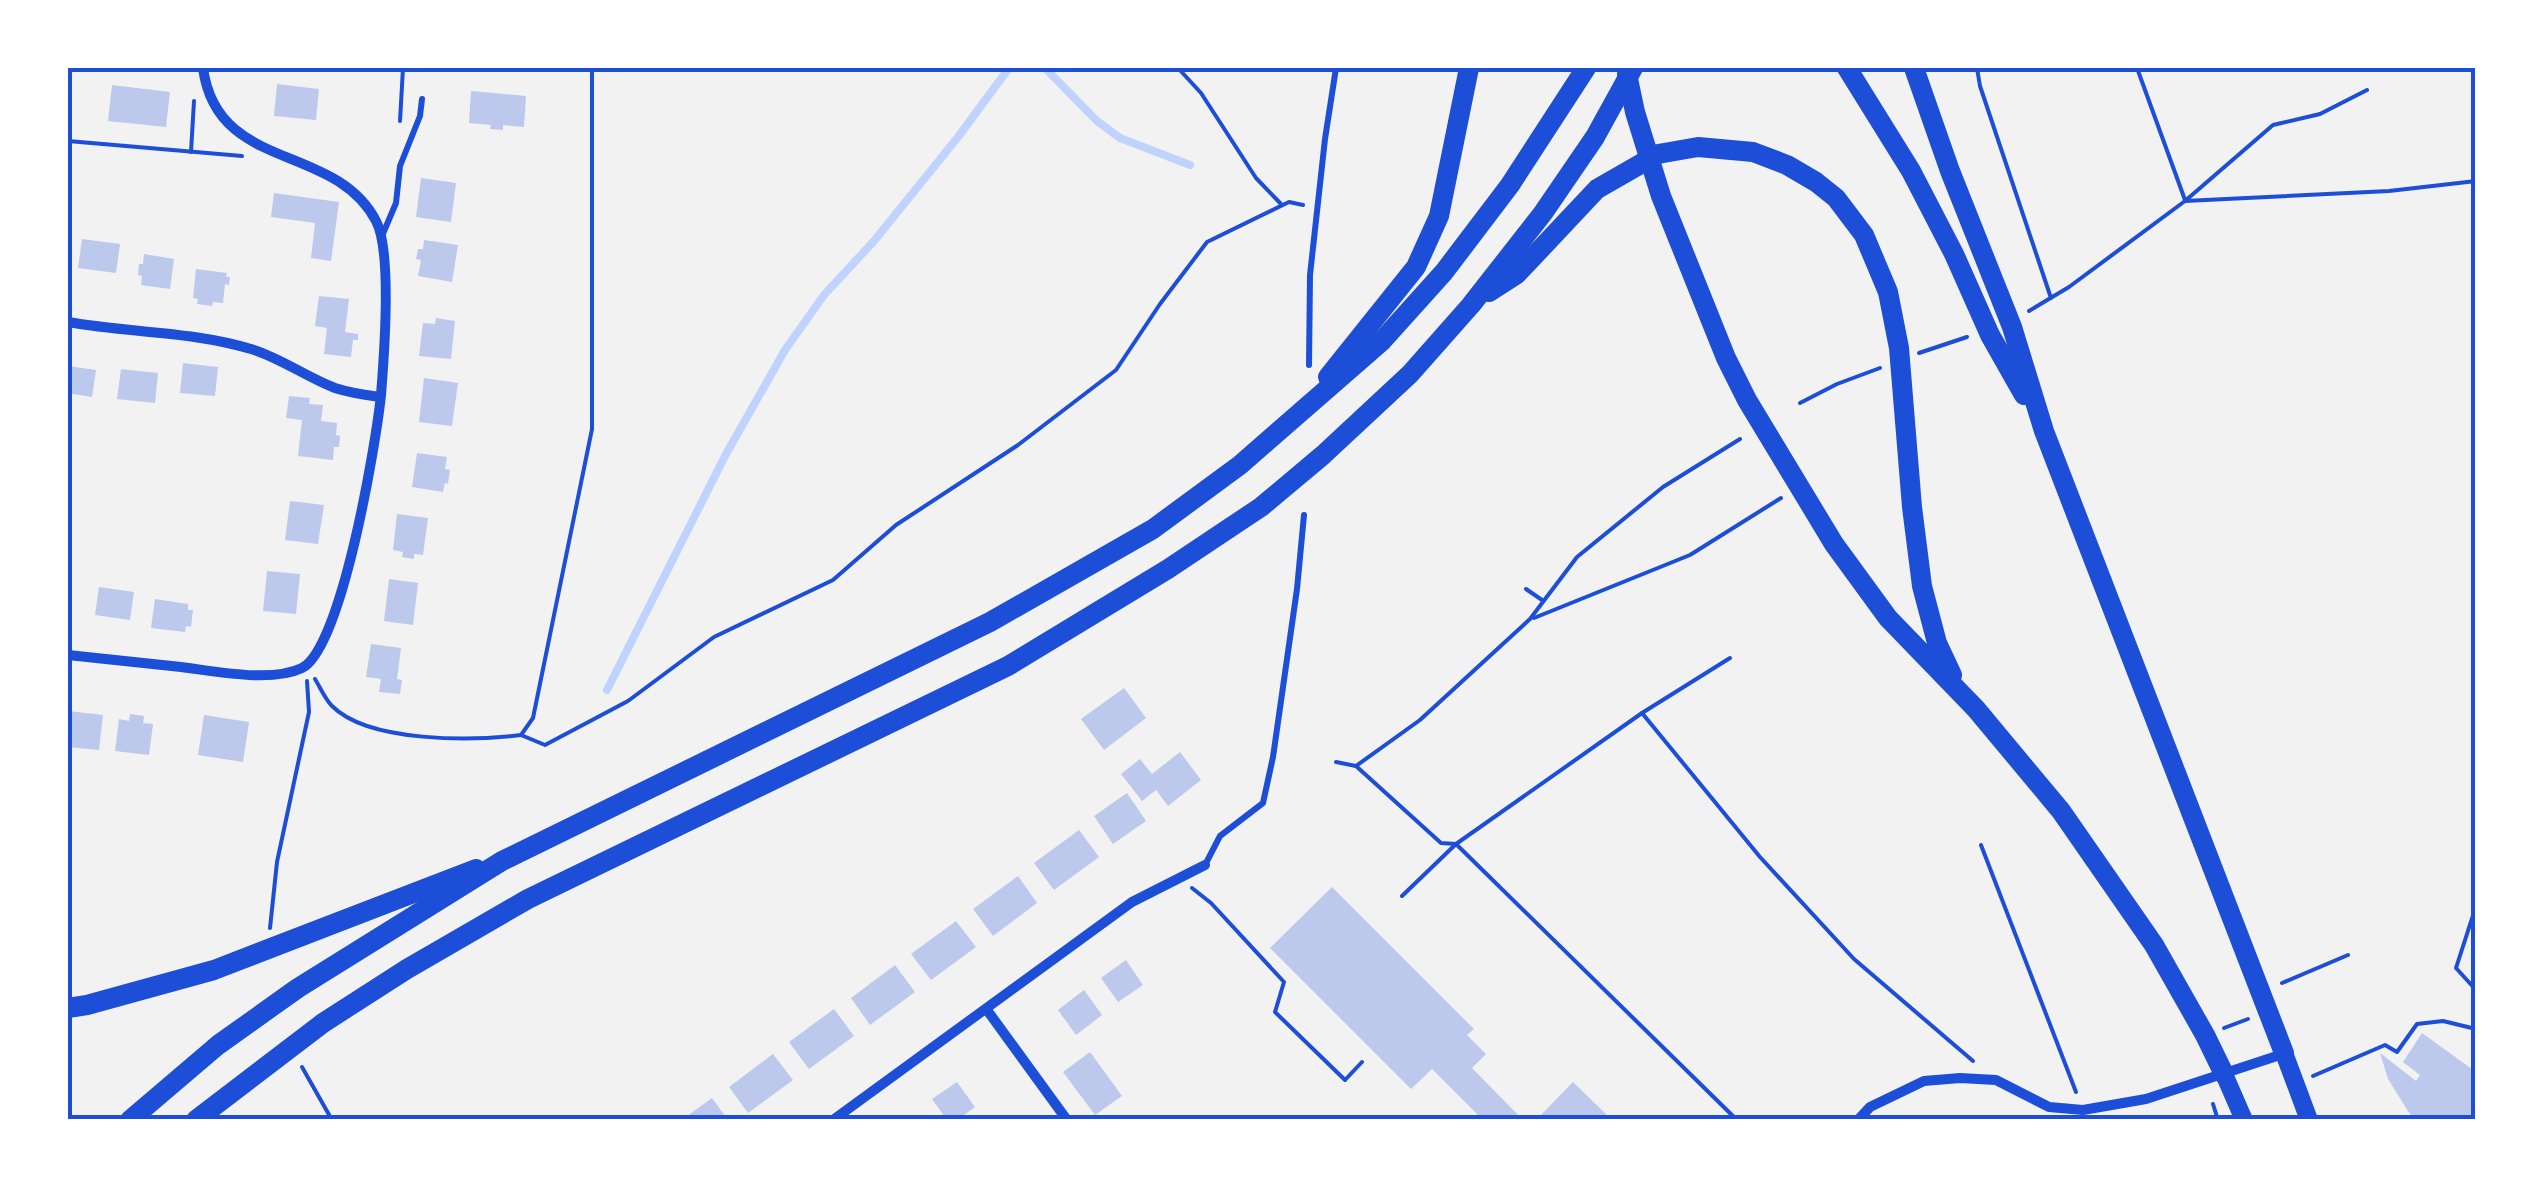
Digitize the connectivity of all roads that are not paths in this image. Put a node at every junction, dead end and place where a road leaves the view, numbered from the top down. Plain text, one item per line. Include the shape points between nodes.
1 (203, 68) edge
2 (1336, 68) edge
3 (1469, 68) edge
4 (1586, 68) edge
5 (1625, 68) edge
6 (1633, 68) edge
7 (1847, 68) edge
8 (1914, 68) edge
9 (422, 99) dead end
10 (382, 237) junction
11 (1471, 305) junction
12 (68, 322) edge
13 (1308, 366) dead end
14 (380, 397) junction
15 (1294, 420) junction
16 (2044, 431) junction
17 (1304, 515) dead end
18 (68, 655) edge
19 (1960, 692) junction
20 (502, 861) junction
21 (1205, 865) joint
22 (68, 1008) edge
23 (986, 1010) junction
24 (2284, 1054) junction
25 (2224, 1074) junction
26 (130, 1120) edge
27 (196, 1120) edge
28 (834, 1120) edge
29 (1067, 1120) edge
30 (1858, 1120) edge
31 (2244, 1120) edge
32 (2309, 1120) edge

1 - 10 street via 222,118 254,144 338,180 366,205
2 - 13 lane via 1310,275
3 - 15 highway via 1438,216 1416,267
4 - 15 highway via 1444,272 1381,342
5 - 19 highway via 1661,196 1747,400 1834,544 1888,618
6 - 11 highway via 1554,198
7 - 16 highway via 1910,171
8 - 16 highway
9 - 10 lane
10 - 14 street
11 - 19 highway via 1517,274 1597,189 1658,154 1698,147 1753,152 1816,182 1864,235 1888,292 1922,586 1937,643
11 - 27 highway via 1410,374 1323,454 1261,507 1168,570 1008,666 528,900 322,1023
12 - 14 street via 231,343 331,386
14 - 18 street via 343,585 324,642 307,666 243,674
15 - 20 highway via 1153,529 990,622
16 - 24 highway
17 - 21 lane via 1263,803 1220,836
19 - 25 highway via 2061,811 2154,945
20 - 22 highway via 214,970
20 - 26 highway via 298,988
21 - 23 street via 1132,902
23 - 28 street
23 - 29 street
24 - 25 street
24 - 32 main road
25 - 30 street via 2083,1110 2049,1107 1996,1080 1924,1081 1870,1107
25 - 31 main road

